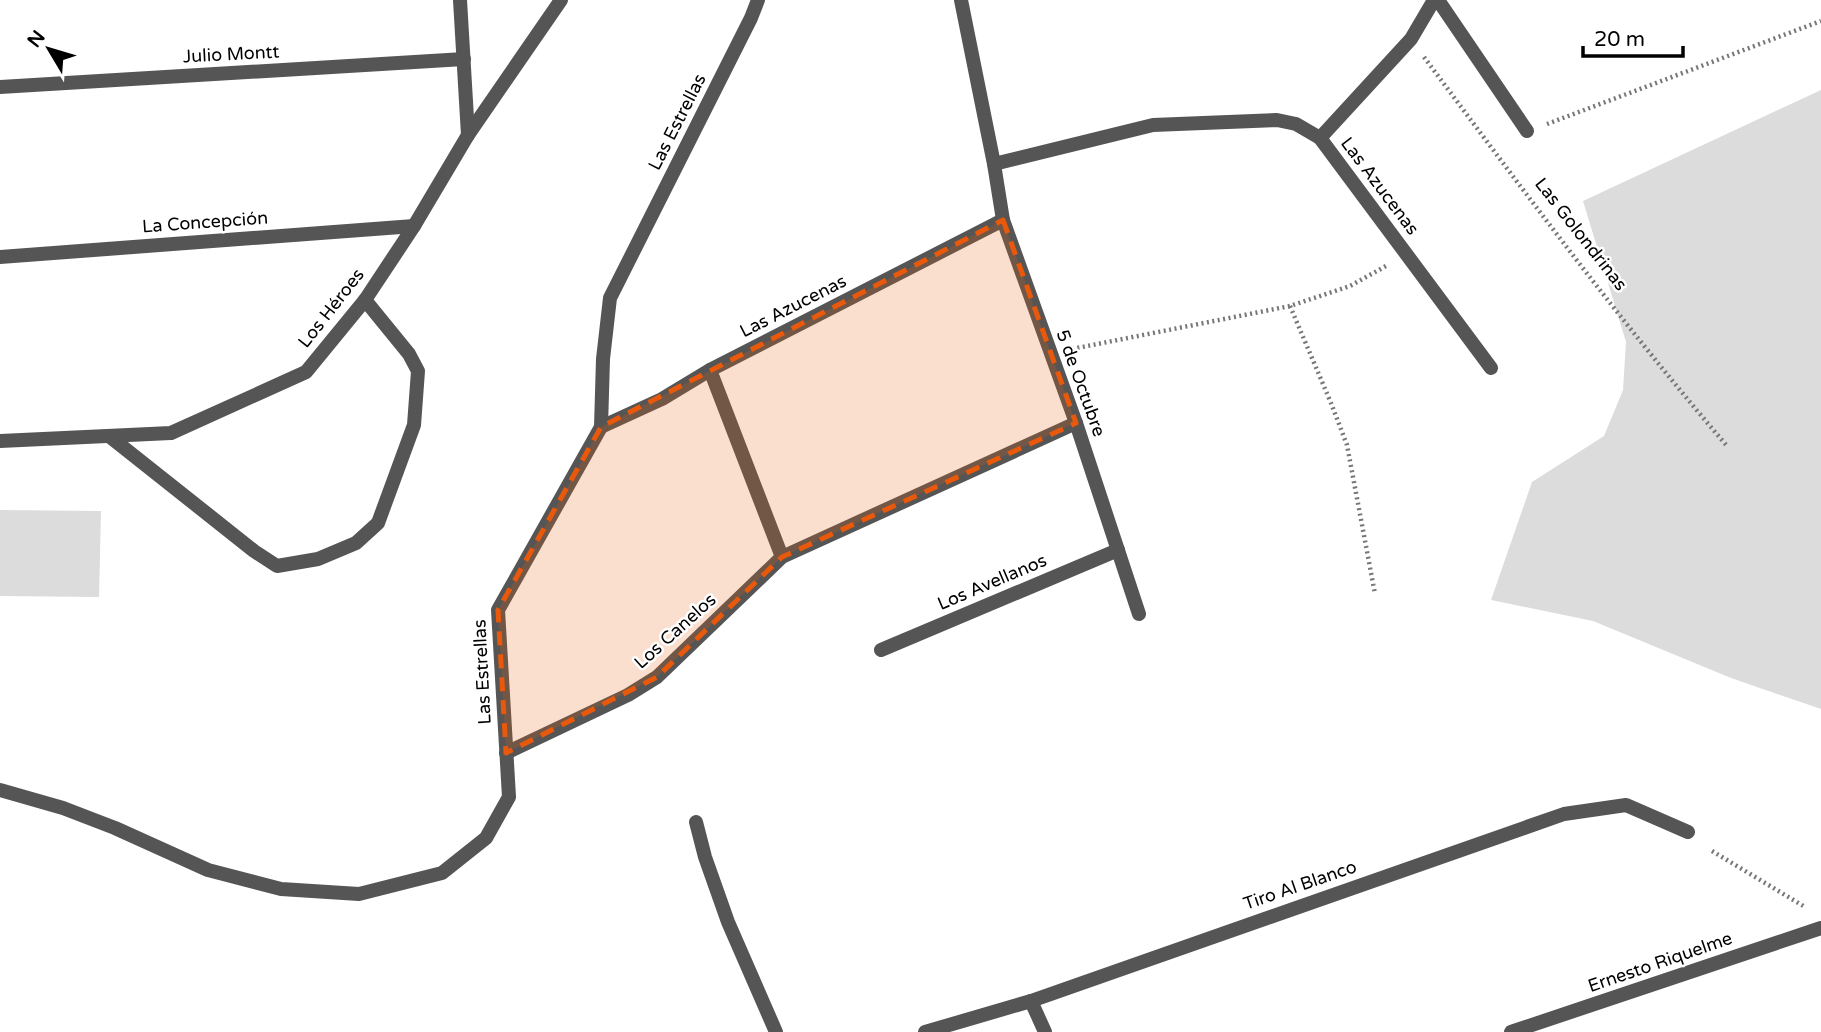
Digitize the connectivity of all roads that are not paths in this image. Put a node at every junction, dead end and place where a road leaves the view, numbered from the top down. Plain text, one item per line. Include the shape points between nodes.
1 (460, 0) edge
2 (561, 0) edge
3 (758, 0) edge
4 (961, 0) edge
5 (1436, 0) edge
6 (464, 59) junction
7 (0, 87) edge
8 (1527, 131) road end
9 (468, 135) junction
10 (1320, 138) junction
11 (994, 163) junction
12 (1003, 220) junction
13 (414, 226) junction
14 (0, 257) edge
15 (365, 300) junction
16 (1491, 368) dead end
17 (710, 370) junction
18 (1076, 423) junction
19 (601, 428) junction
20 (109, 436) junction
21 (0, 441) edge
22 (1118, 550) junction
23 (782, 557) junction
24 (1139, 614) dead end
25 (880, 650) dead end
26 (506, 754) junction
27 (0, 790) edge
28 (696, 822) dead end
29 (1688, 832) dead end
30 (1821, 928) edge
31 (1031, 1001) junction
32 (776, 1032) edge
33 (925, 1032) edge
34 (1045, 1032) edge
35 (1511, 1032) edge

1 - 6 street
2 - 9 street, Los Héroes
3 - 19 street, Las Estrellas via 610,298
4 - 11 street, 5 de Octubre
5 - 8 street
5 - 10 street, Las Azucenas via 1411,39
6 - 7 street, Julio Montt
6 - 9 street
9 - 13 street, Los Héroes
10 - 11 street via 1296,124 1276,120 1153,125
10 - 16 street, Las Azucenas
11 - 12 street, 5 de Octubre
12 - 17 street, Las Azucenas
12 - 18 street, 5 de Octubre
13 - 14 street, La Concepción
13 - 15 street, Los Héroes
15 - 20 street, Los Héroes via 306,372 171,433
15 - 20 street via 418,371 414,425 378,523 356,543 318,559 277,566
17 - 19 street, Las Azucenas
17 - 23 street
18 - 22 street, 5 de Octubre
18 - 23 street, Los Canelos
19 - 26 street, Las Estrellas via 498,610
20 - 21 street, Los Héroes
22 - 24 street, 5 de Octubre
22 - 25 street, Los Avellanos
23 - 26 street, Los Canelos via 657,677
26 - 27 street, Las Estrellas via 509,797 486,838 442,873 359,894 281,889 208,870 63,808
28 - 32 street via 728,922
29 - 31 street, Tiro Al Blanco via 1626,805 1564,814
30 - 35 street, Ernesto Riquelme
31 - 33 street, Tiro Al Blanco
31 - 34 street

